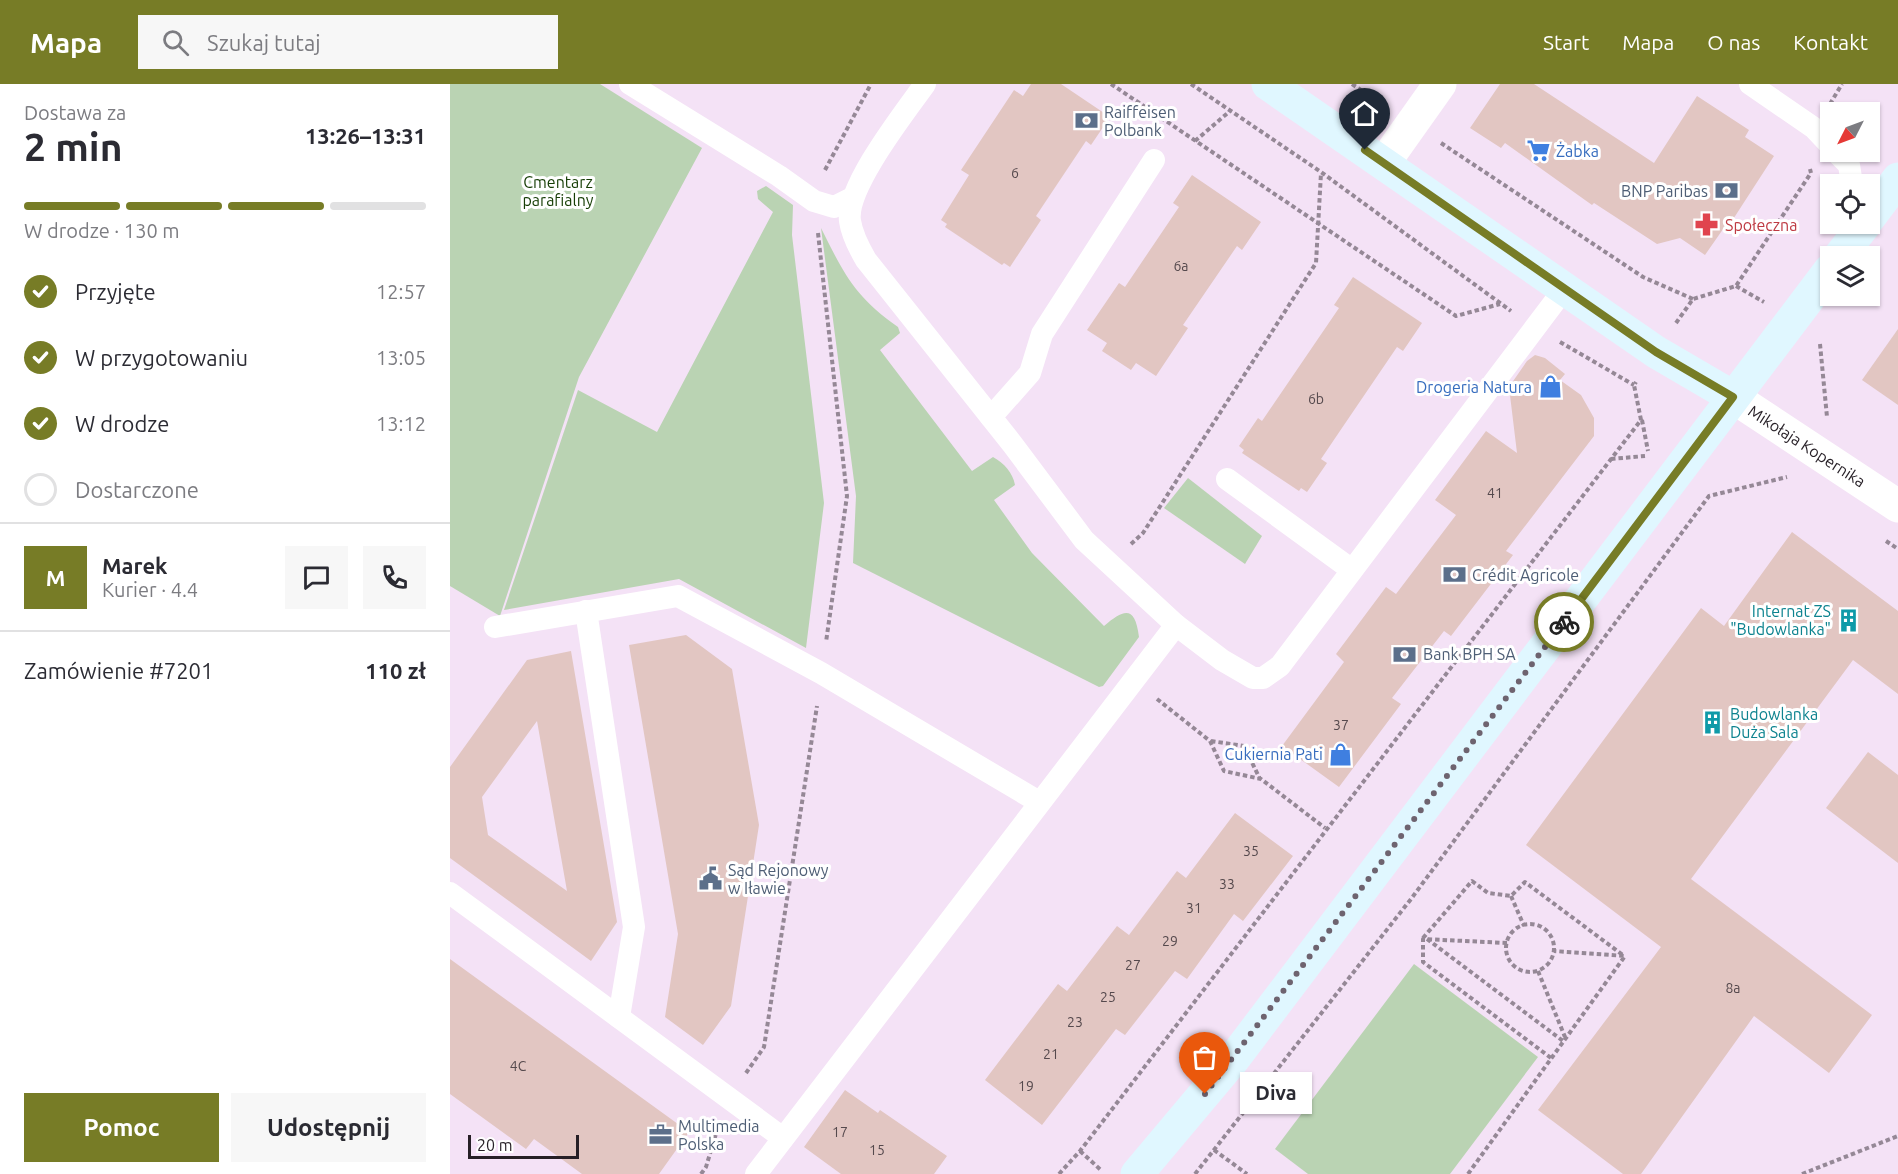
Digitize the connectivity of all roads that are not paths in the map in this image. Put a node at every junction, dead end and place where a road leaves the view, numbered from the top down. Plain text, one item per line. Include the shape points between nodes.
1 (630, 84) edge
2 (925, 84) edge
3 (1268, 84) edge
4 (1440, 84) edge
5 (1750, 84) edge
6 (1820, 134) edge
7 (1154, 159) dead end
8 (1384, 164) junction
9 (1898, 179) edge
10 (852, 198) junction
11 (1880, 202) edge
12 (1820, 283) edge
13 (1565, 288) junction
14 (1733, 397) junction
15 (991, 417) junction
16 (1227, 479) dead end
17 (1898, 506) edge
18 (1352, 570) junction
19 (586, 611) junction
20 (1176, 625) junction
21 (495, 627) dead end
22 (1039, 802) junction
23 (450, 893) edge
24 (619, 1017) junction
25 (783, 1138) junction
26 (756, 1174) edge
27 (1137, 1174) edge

1 - 10 lane via 814,201 834,207
2 - 10 lane via 888,136
3 - 8 street, Mikołaja Kopernika
4 - 8 street
5 - 6 lane
7 - 15 lane via 1042,334 1030,373
8 - 13 street, Mikołaja Kopernika
9 - 11 street
10 - 15 lane via 849,220 866,260
12 - 14 street
13 - 14 street, Mikołaja Kopernika via 1656,352
13 - 18 lane
14 - 17 street, Mikołaja Kopernika
14 - 27 street via 1239,1052
15 - 20 lane via 1084,540
16 - 18 lane
18 - 20 lane via 1280,666 1263,678 1253,678 1222,660
19 - 21 lane
19 - 22 lane via 678,596 821,673
19 - 24 lane via 634,927
20 - 22 lane
22 - 25 lane
23 - 24 lane
24 - 25 lane
25 - 26 lane

